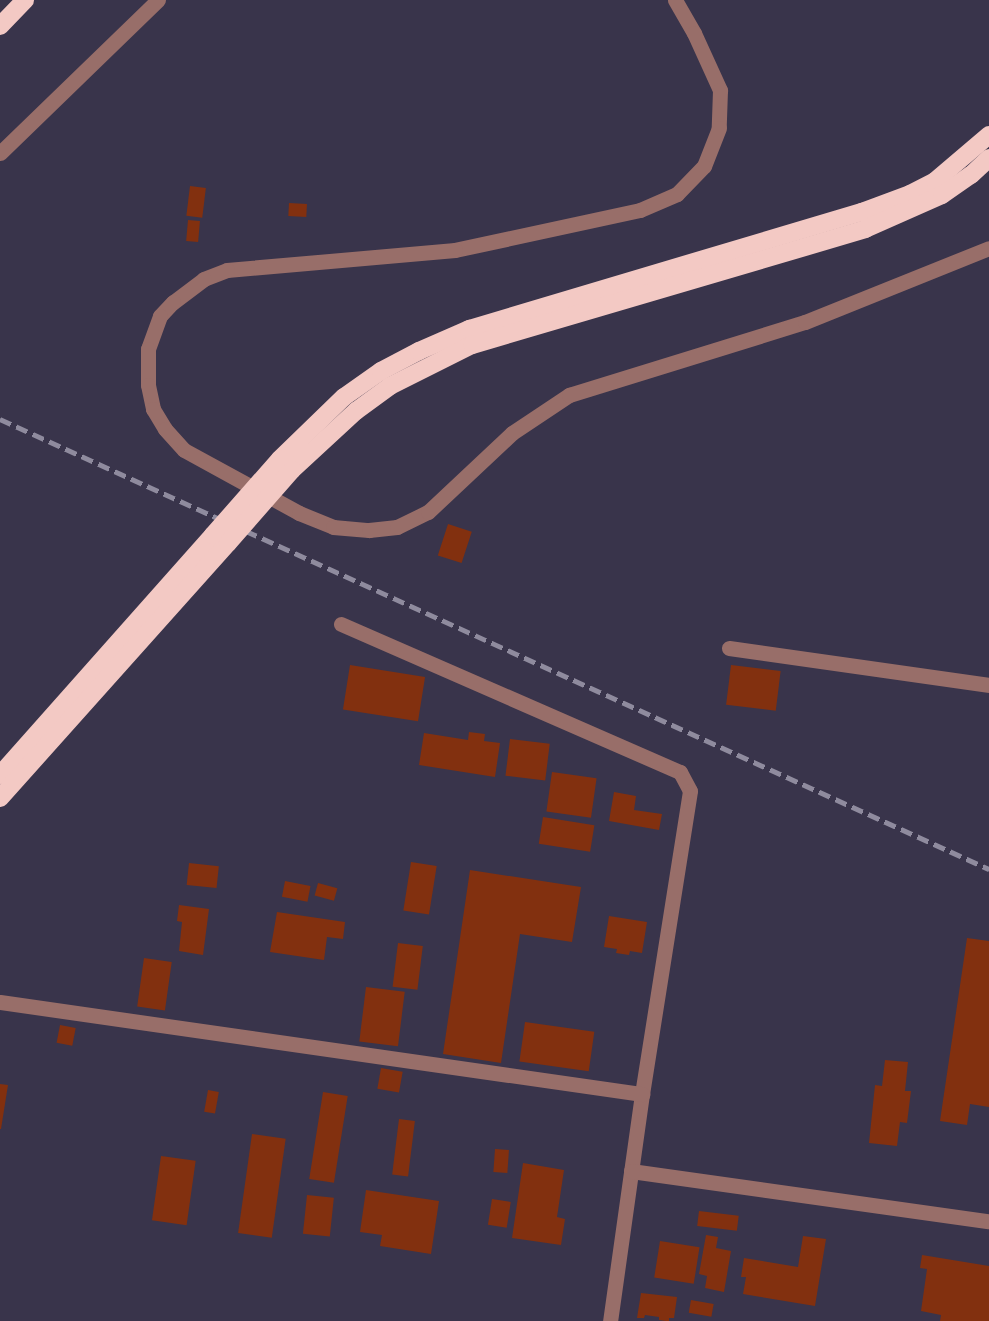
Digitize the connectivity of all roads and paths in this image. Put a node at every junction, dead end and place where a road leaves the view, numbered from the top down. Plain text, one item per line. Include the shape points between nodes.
1 (25, 0) edge
2 (158, 0) edge
3 (675, 0) edge
4 (0, 26) edge
5 (989, 135) edge
6 (0, 153) edge
7 (989, 158) edge
8 (989, 248) edge
9 (286, 465) junction
10 (221, 539) junction
11 (341, 624) dead end
12 (729, 648) dead end
13 (989, 685) edge
14 (0, 775) edge
15 (0, 798) edge
16 (0, 1002) edge
17 (642, 1094) junction
18 (631, 1171) junction
19 (989, 1221) edge
20 (610, 1321) edge

1 - 4 highway
2 - 6 street
3 - 8 street via 720,90 718,128 704,166 677,194 640,210 455,250 227,270 204,279 160,316 148,349 153,409 165,429 184,450 299,513 333,527 397,527 428,512 512,433 569,395 805,322
5 - 9 highway via 935,181 872,209 469,329 419,351 344,397
7 - 9 highway via 942,195 865,229 472,345 390,386
9 - 10 highway, bridge
10 - 14 highway
10 - 15 highway
11 - 17 street via 680,772 690,791
12 - 13 street
16 - 17 street
17 - 18 street
18 - 19 street
18 - 20 street

